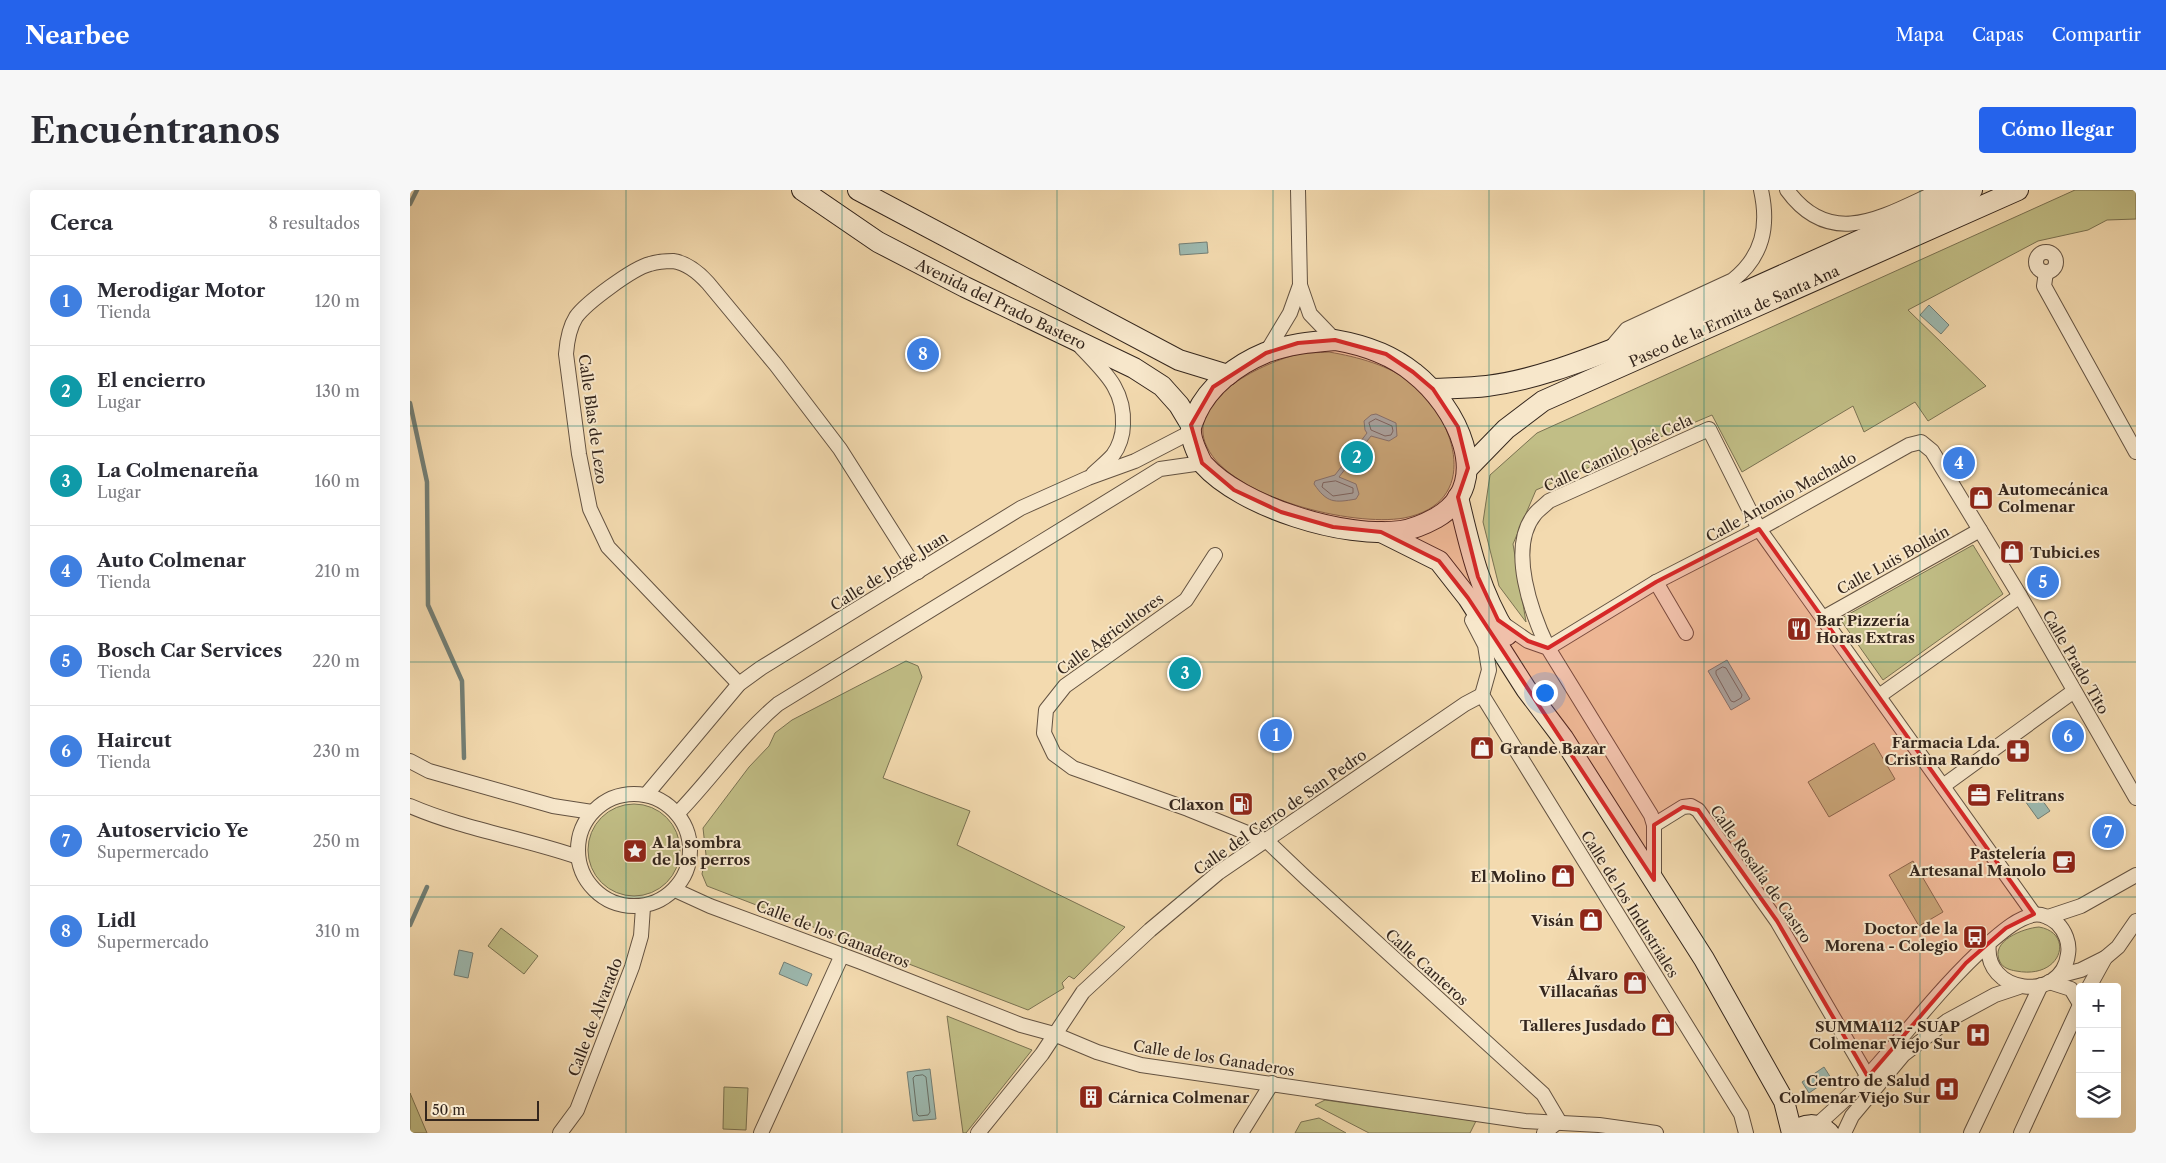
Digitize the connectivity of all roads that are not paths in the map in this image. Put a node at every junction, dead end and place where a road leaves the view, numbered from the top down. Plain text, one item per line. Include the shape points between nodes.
1 (802, 190) edge
2 (858, 190) edge
3 (1298, 190) edge
4 (1761, 190) edge
5 (1787, 190) edge
6 (1941, 190) edge
7 (1972, 190) edge
8 (2018, 190) edge
9 (2046, 272) dead end
10 (1300, 285) junction
11 (1335, 340) junction
12 (1076, 342) junction
13 (1608, 351) junction
14 (1266, 353) junction
15 (1228, 375) junction
16 (1434, 389) junction
17 (1191, 429) junction
18 (1921, 442) joint
19 (2136, 452) edge
20 (1202, 463) junction
21 (1468, 468) junction
22 (1088, 478) junction
23 (1458, 497) junction
24 (1759, 529) junction
25 (1980, 530) junction
26 (1382, 532) junction
27 (1215, 555) dead end
28 (1439, 560) junction
29 (918, 572) junction
30 (1656, 582) junction
31 (2020, 596) junction
32 (1823, 618) junction
33 (1498, 620) junction
34 (1686, 632) dead end
35 (1548, 648) junction
36 (739, 684) junction
37 (2074, 691) junction
38 (1482, 695) junction
39 (1878, 696) junction
40 (1563, 738) junction
41 (410, 761) edge
42 (1943, 786) junction
43 (646, 795) junction
44 (2136, 798) edge
45 (410, 806) edge
46 (592, 812) junction
47 (677, 814) junction
48 (1654, 825) junction
49 (1267, 841) junction
50 (578, 857) junction
51 (2136, 867) edge
52 (2136, 875) edge
53 (1654, 880) junction
54 (675, 890) junction
55 (2100, 895) junction
56 (643, 907) junction
57 (2041, 916) junction
58 (2136, 922) edge
59 (1989, 943) junction
60 (842, 955) junction
61 (2105, 958) junction
62 (2049, 981) junction
63 (2091, 983) edge
64 (2019, 987) junction
65 (2076, 998) edge
66 (2076, 1014) edge
67 (1054, 1034) junction
68 (1868, 1077) junction
69 (1272, 1083) junction
70 (1784, 1101) junction
71 (1559, 1121) junction
72 (1823, 1129) edge
73 (560, 1133) edge
74 (761, 1133) edge
75 (978, 1133) edge
76 (1241, 1133) edge
77 (1544, 1133) edge
78 (1656, 1133) edge
79 (1746, 1133) edge
80 (1792, 1133) edge
81 (1844, 1133) edge
82 (1971, 1133) edge
83 (2021, 1133) edge

1 - 12 main road, Avenida del Prado Bastero via 878,242
2 - 15 main road, Avenida del Prado Bastero via 1179,360
3 - 10 street
4 - 13 street via 1766,211 1763,233 1748,268 1733,280 1627,329
5 - 6 street via 1809,213 1823,220 1858,224
7 - 13 main road, Paseo de la Ermita de Santa Ana
8 - 21 main road, Paseo de la Ermita de Santa Ana via 1544,401 1506,429
9 - 19 street via 2044,286
10 - 11 street via 1310,314
10 - 14 street via 1290,313
11 - 14 main road via 1298,343
11 - 16 main road via 1386,354
12 - 17 main road, Avenida del Prado Bastero via 1134,368 1162,386 1179,405
12 - 22 street via 1108,377 1123,404 1123,433 1114,454
13 - 16 main road, Paseo de la Ermita de Santa Ana via 1526,378 1487,386
14 - 15 main road
15 - 17 main road via 1213,387 1201,404
16 - 21 main road via 1458,427
17 - 20 main road, Avenida del Prado Bastero
17 - 22 street, Calle de Jorge Juan via 1135,461
18 - 24 street, Calle Antonio Machado via 1909,445
18 - 25 street, Calle Prado Tito via 1932,451
20 - 26 main road via 1234,490 1281,512 1333,527
20 - 47 street via 1160,469 778,704 761,718
21 - 23 main road
22 - 29 street, Calle de Jorge Juan via 1022,508
23 - 26 main road via 1444,513 1423,526
23 - 33 main road via 1478,577
24 - 30 street, Calle Antonio Machado
24 - 32 street
24 - 35 street, Calle Camilo José Cela via 1709,429 1549,502 1534,515 1526,530 1522,549 1523,571 1537,624
25 - 31 street, Calle Prado Tito
25 - 32 street, Calle Luis Bollaín
26 - 28 main road
27 - 49 street, Calle Agricultores via 1186,600 1055,696 1046,710 1044,734 1054,754 1073,768
28 - 38 street via 1449,585 1485,645 1489,670
28 - 40 main road
29 - 36 street, Calle de Jorge Juan
29 - 36 street, Calle Blas de Lezo via 840,449 708,282 698,273 670,261 650,264 632,273 599,295 576,317 567,338 566,354 579,454 590,508 608,547
30 - 34 street
30 - 35 street, Calle Antonio Machado
31 - 37 street, Calle Prado Tito
31 - 39 street
32 - 39 street
33 - 35 street via 1528,641
33 - 40 main road via 1536,683
35 - 48 street, Calle Camilo José Cela via 1651,815
36 - 43 street, Calle de Jorge Juan
37 - 42 street
37 - 44 street, Calle Prado Tito
38 - 49 street, Calle del Cerro de San Pedro
38 - 79 street, Calle de los Industriales via 1741,1114
39 - 42 street
40 - 53 main road
41 - 46 street via 429,771 553,806
42 - 57 street
43 - 46 street via 616,796
43 - 47 street via 663,802
45 - 50 street
46 - 50 street via 578,841
47 - 54 street via 686,828 690,860
48 - 53 street
48 - 68 street, Calle Rosalía de Castro via 1683,807 1698,810 1777,921
49 - 67 street, Calle del Cerro de San Pedro via 1218,873 1150,930 1083,992
49 - 71 street, Calle Canteros via 1544,1094
50 - 56 street via 583,875 593,890 607,901
51 - 55 street
52 - 55 street
53 - 70 main road via 1704,959
54 - 56 street
54 - 60 street, Calle de los Ganaderos
55 - 57 street via 2081,906
56 - 73 street, Calle de Alvarado via 641,936 632,967 577,1110
57 - 59 street via 2006,928
57 - 62 street via 2063,931 2068,941 2067,960
58 - 61 street via 2118,947
59 - 64 street via 1988,954 1995,972
59 - 68 street via 1933,998
60 - 67 street, Calle de los Ganaderos via 1021,1025
60 - 74 street
61 - 62 street
61 - 63 street
62 - 64 street via 2029,988
62 - 65 street via 2071,989
62 - 82 street
64 - 81 street via 1995,995 1946,1021 1903,1055 1852,1116
66 - 83 street
67 - 69 street, Calle de los Ganaderos via 1096,1052 1141,1065
67 - 75 street, Calle del Cerro de San Pedro via 1042,1054
68 - 72 street via 1840,1105
69 - 71 street, Calle de los Ganaderos via 1525,1121
69 - 76 street
70 - 72 main road
70 - 80 main road
71 - 77 street
71 - 78 street, Calle de los Ganaderos
72 - 80 main road via 1807,1125

